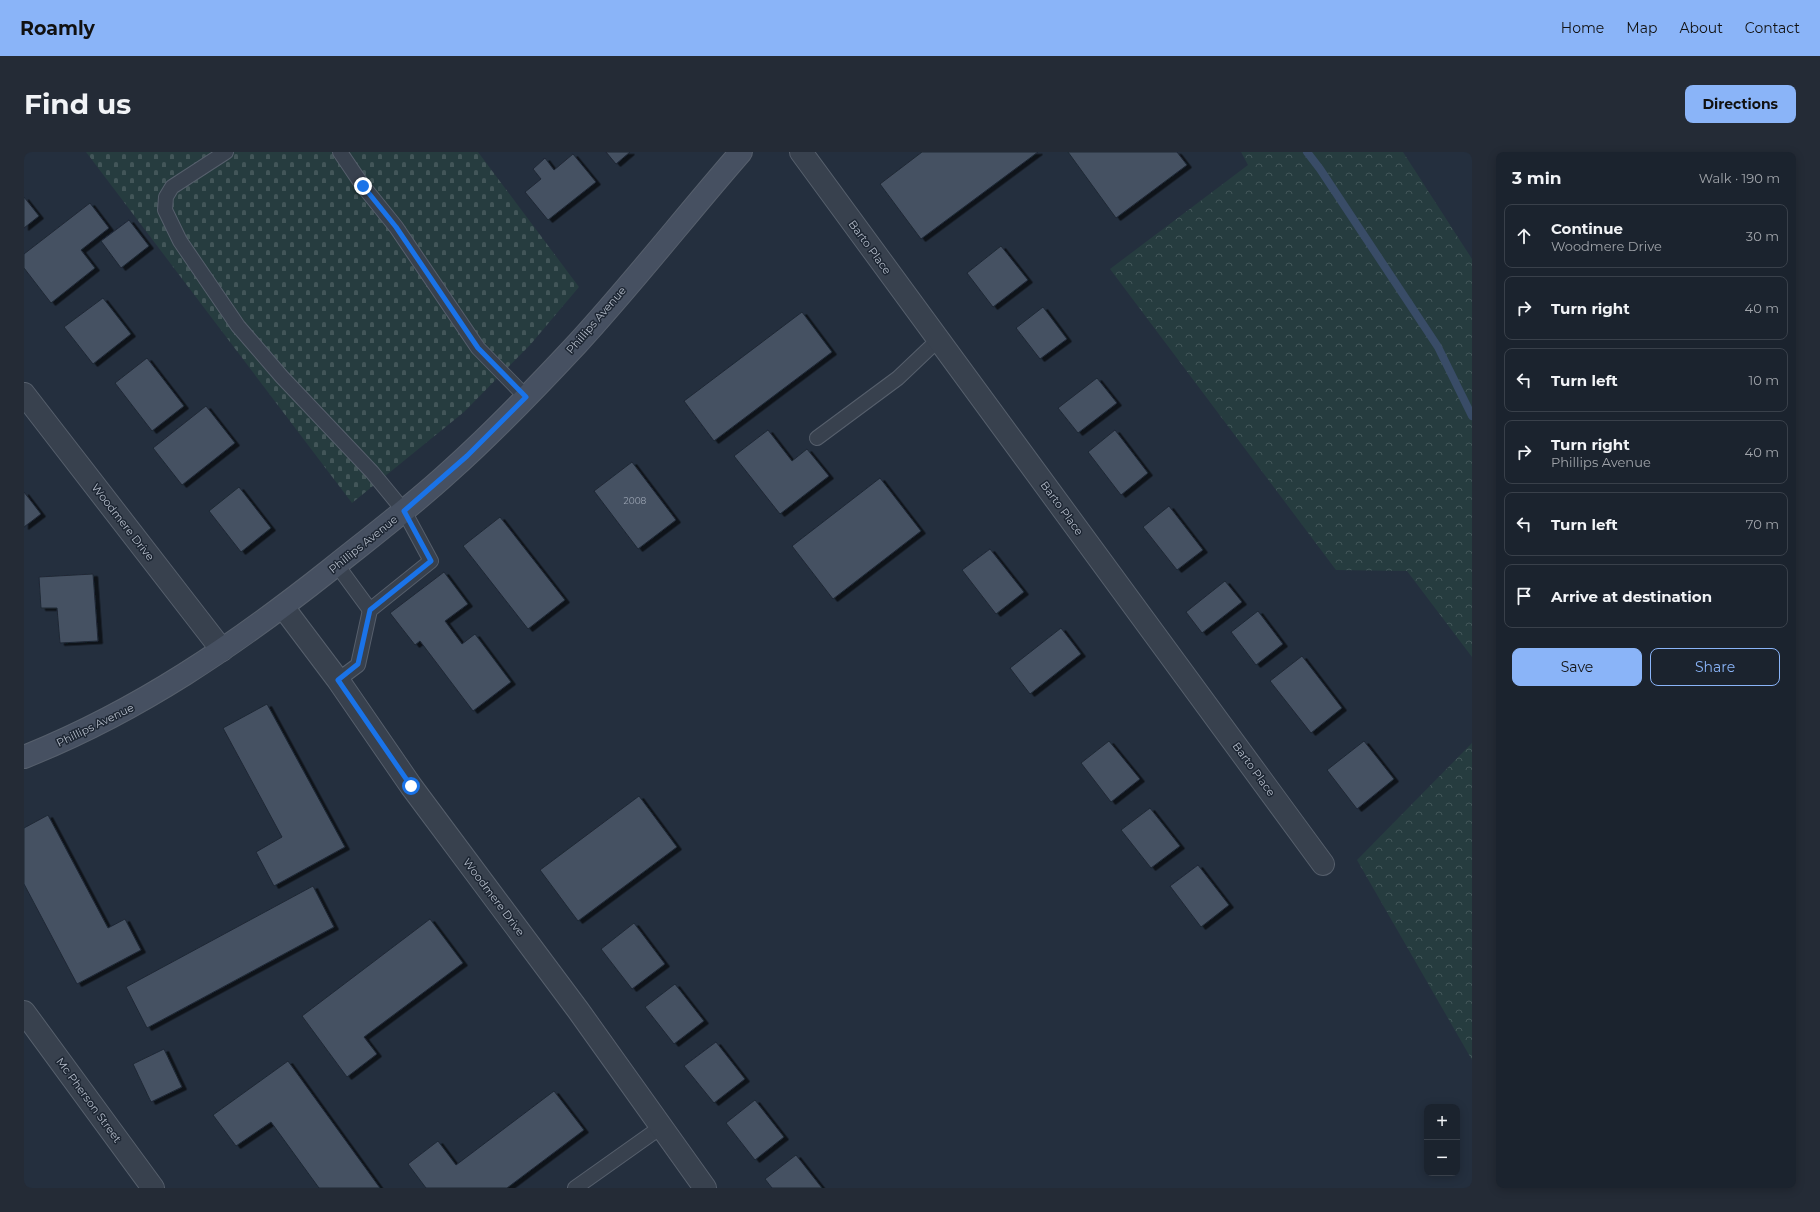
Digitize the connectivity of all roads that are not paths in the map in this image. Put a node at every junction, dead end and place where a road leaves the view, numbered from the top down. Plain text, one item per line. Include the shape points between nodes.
1 (226, 152) edge
2 (340, 152) edge
3 (741, 152) edge
4 (801, 152) edge
5 (938, 340) junction
6 (24, 394) edge
7 (526, 397) junction
8 (817, 438) dead end
9 (404, 511) junction
10 (337, 564) junction
11 (283, 607) junction
12 (370, 610) junction
13 (222, 650) junction
14 (338, 680) junction
15 (24, 757) edge
16 (1324, 864) dead end
17 (24, 1012) edge
18 (661, 1127) junction
19 (153, 1188) edge
20 (576, 1188) edge
21 (705, 1188) edge

1 - 9 lane via 172,187 166,197 165,210 177,234 238,326 282,377 372,472
2 - 7 lane via 396,227 478,348
3 - 7 street, Phillips Avenue via 579,341
4 - 5 street, Barto Place
5 - 8 lane via 898,378
5 - 16 street, Barto Place
6 - 13 street, Woodmere Drive
7 - 9 street, Phillips Avenue via 454,468
9 - 10 street, Phillips Avenue
9 - 12 lane via 431,561
10 - 11 street, Phillips Avenue
10 - 12 lane
11 - 13 street, Phillips Avenue
11 - 14 street, Woodmere Drive
12 - 14 lane via 358,664
13 - 15 street, Phillips Avenue via 137,704 93,727
14 - 18 street, Woodmere Drive via 411,786 578,1010
17 - 19 street, Mc Pherson Street
18 - 20 lane
18 - 21 street, Woodmere Drive

